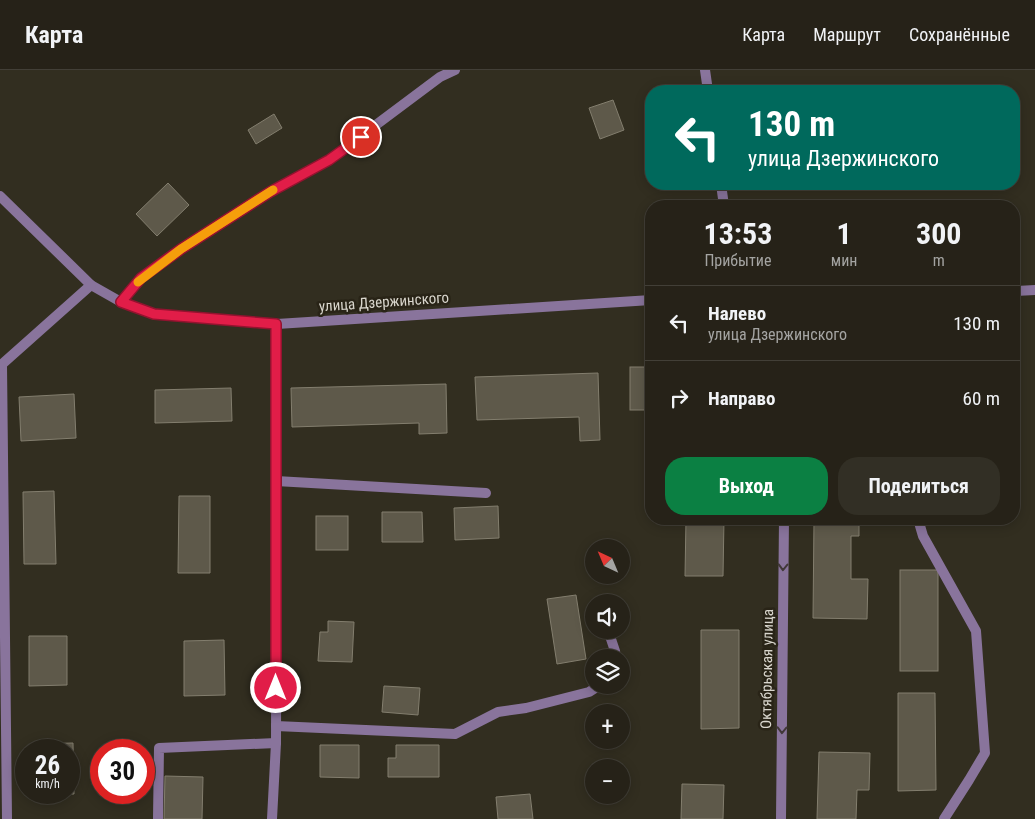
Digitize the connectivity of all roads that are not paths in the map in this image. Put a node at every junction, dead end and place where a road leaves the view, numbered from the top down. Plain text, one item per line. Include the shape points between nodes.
1 (455, 70) edge
2 (705, 70) edge
3 (707, 85) edge
4 (0, 196) edge
5 (91, 284) junction
6 (1035, 290) edge
7 (1020, 291) edge
8 (645, 300) edge
9 (121, 302) junction
10 (276, 324) junction
11 (1, 365) edge
12 (276, 481) junction
13 (486, 493) dead end
14 (784, 525) edge
15 (920, 525) edge
16 (585, 693) edge
17 (276, 726) junction
18 (276, 743) junction
19 (7, 819) edge
20 (158, 819) edge
21 (272, 819) edge
22 (781, 819) edge
23 (944, 819) edge

1 - 9 street via 440,77 329,160 270,192 181,249 141,278
2 - 3 street
4 - 5 street, улица Дзержинского
5 - 9 street, улица Дзержинского
5 - 11 street
6 - 7 street
8 - 10 street, улица Дзержинского
9 - 10 street, улица Дзержинского via 154,314
10 - 12 street
11 - 19 street
12 - 13 street
12 - 17 street
14 -> 22 street, Октябрьская улица
15 - 23 street via 976,631 985,753
16 - 17 street via 498,712 455,734
17 - 18 street
18 - 20 street via 160,748
18 - 21 street

